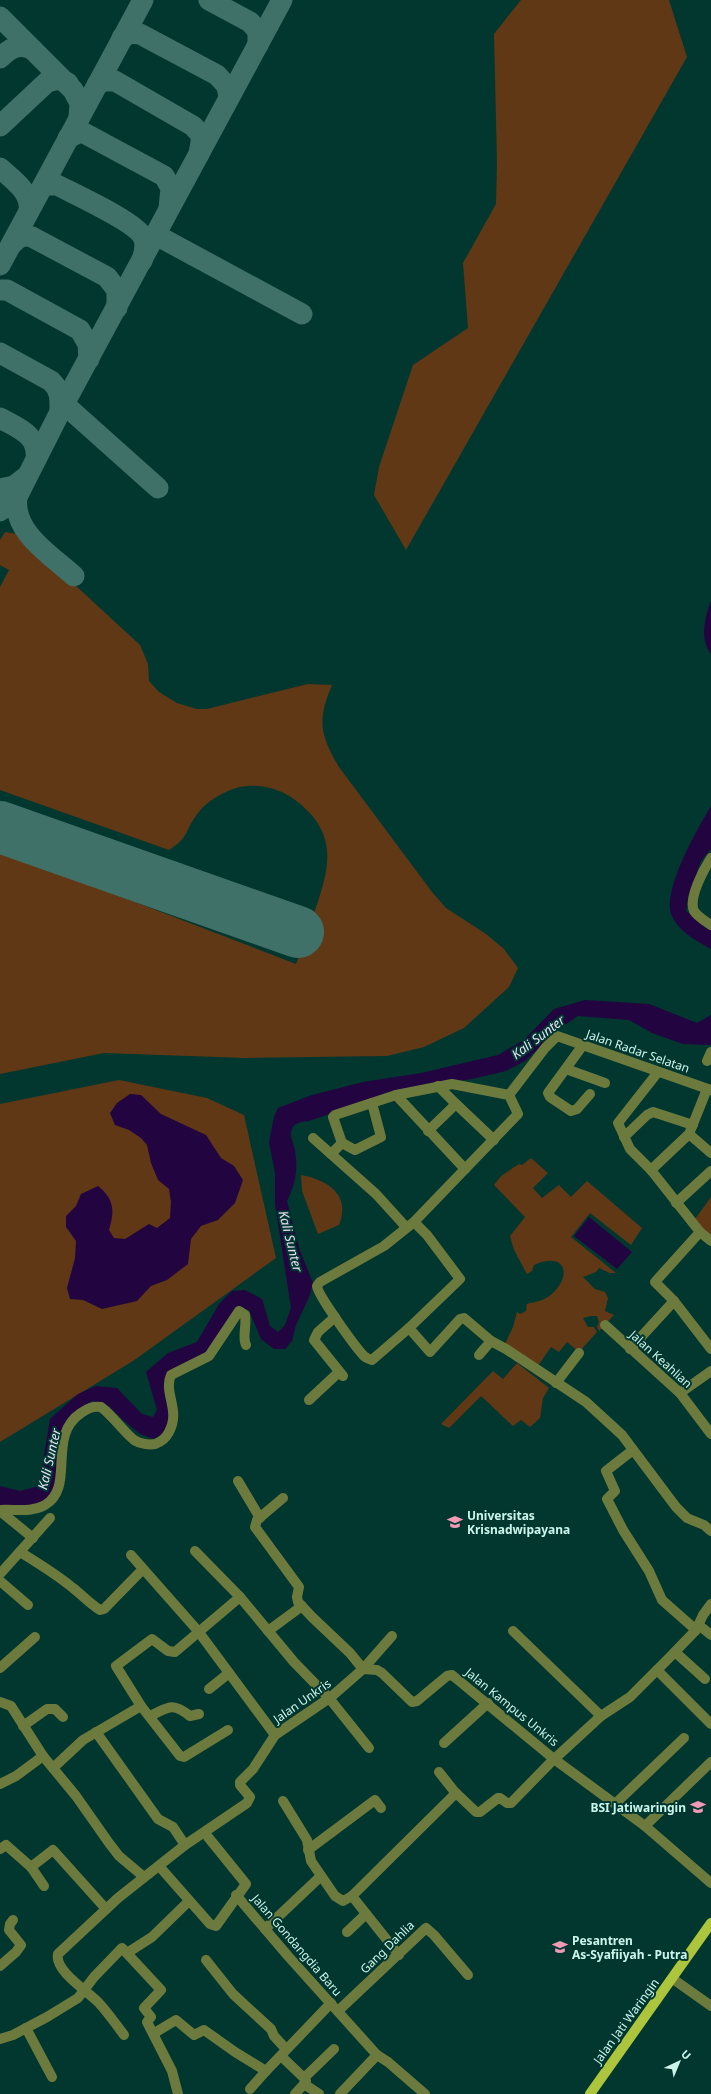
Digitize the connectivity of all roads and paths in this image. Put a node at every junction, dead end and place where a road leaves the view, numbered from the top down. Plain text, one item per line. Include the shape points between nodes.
1 (711, 858) edge
2 (711, 925) edge
3 (583, 1045) junction
4 (566, 1069) junction
5 (658, 1072) junction
6 (604, 1082) dead end
7 (438, 1086) junction
8 (709, 1090) edge
9 (590, 1094) dead end
10 (396, 1095) junction
11 (509, 1095) junction
12 (372, 1103) junction
13 (456, 1104) junction
14 (691, 1129) junction
15 (428, 1131) junction
16 (624, 1137) junction
17 (313, 1138) dead end
18 (494, 1140) junction
19 (342, 1143) junction
20 (711, 1153) edge
21 (330, 1154) junction
22 (465, 1169) junction
23 (651, 1170) junction
24 (711, 1170) edge
25 (676, 1203) junction
26 (410, 1225) junction
27 (700, 1232) junction
28 (711, 1241) edge
29 (674, 1301) junction
30 (335, 1317) junction
31 (605, 1325) dead end
32 (409, 1328) junction
33 (491, 1341) junction
34 (246, 1345) dead end
35 (630, 1349) junction
36 (711, 1349) edge
37 (579, 1353) dead end
38 (479, 1355) dead end
39 (711, 1371) edge
40 (556, 1383) junction
41 (680, 1393) junction
42 (309, 1400) dead end
43 (711, 1434) edge
44 (633, 1450) junction
45 (238, 1481) dead end
46 (283, 1498) dead end
47 (0, 1510) edge
48 (50, 1518) dead end
49 (260, 1518) junction
50 (709, 1525) edge
51 (33, 1538) junction
52 (20, 1552) junction
53 (195, 1552) dead end
54 (131, 1555) dead end
55 (143, 1569) junction
56 (0, 1574) edge
57 (0, 1581) edge
58 (240, 1596) junction
59 (711, 1604) edge
60 (28, 1605) dead end
61 (302, 1606) junction
62 (698, 1628) junction
63 (198, 1631) junction
64 (513, 1631) dead end
65 (268, 1632) junction
66 (711, 1635) edge
67 (392, 1636) dead end
68 (35, 1637) dead end
69 (672, 1655) junction
70 (0, 1668) edge
71 (364, 1669) junction
72 (657, 1670) junction
73 (229, 1673) junction
74 (705, 1679) dead end
75 (209, 1689) dead end
76 (329, 1698) junction
77 (0, 1702) edge
78 (488, 1703) junction
79 (141, 1706) junction
80 (200, 1714) dead end
81 (150, 1716) junction
82 (602, 1716) junction
83 (63, 1718) dead end
84 (711, 1724) edge
85 (23, 1726) junction
86 (228, 1730) dead end
87 (96, 1732) junction
88 (275, 1735) junction
89 (684, 1738) dead end
90 (444, 1743) dead end
91 (369, 1748) dead end
92 (43, 1756) junction
93 (554, 1759) junction
94 (711, 1762) edge
95 (53, 1768) junction
96 (439, 1772) dead end
97 (0, 1784) edge
98 (456, 1793) junction
99 (283, 1801) dead end
100 (616, 1803) junction
101 (381, 1808) dead end
102 (645, 1826) junction
103 (208, 1837) dead end
104 (185, 1845) junction
105 (0, 1849) edge
106 (308, 1850) junction
107 (160, 1866) junction
108 (30, 1867) junction
109 (320, 1876) junction
110 (144, 1877) junction
111 (711, 1883) edge
112 (44, 1886) dead end
113 (236, 1895) junction
114 (352, 1896) junction
115 (188, 1901) junction
116 (106, 1909) junction
117 (366, 1914) junction
118 (13, 1920) dead end
119 (711, 1923) edge
120 (265, 1929) junction
121 (347, 1932) dead end
122 (127, 1953) junction
123 (399, 1955) junction
124 (206, 1960) dead end
125 (0, 1966) edge
126 (468, 1975) dead end
127 (673, 1979) junction
128 (82, 1991) junction
129 (711, 2006) edge
130 (334, 2007) junction
131 (26, 2028) junction
132 (124, 2035) dead end
133 (155, 2035) junction
134 (0, 2039) edge
135 (334, 2049) dead end
136 (283, 2053) junction
137 (377, 2055) junction
138 (266, 2071) junction
139 (52, 2077) dead end
140 (304, 2081) junction
141 (250, 2089) dead end
142 (178, 2094) edge
143 (295, 2094) edge
144 (319, 2094) edge
145 (340, 2094) edge
146 (425, 2094) edge
147 (590, 2094) edge

1 - 2 street via 698,884 693,902 696,913
3 - 4 street
3 - 5 street, Jalan Radar Selatan
3 - 11 street, Jalan Radar Selatan via 557,1036
4 - 6 street
4 - 9 street via 549,1090 550,1097 566,1109 574,1111
5 - 8 street, Jalan Radar Selatan
5 - 16 street via 619,1120
7 - 10 street
7 - 11 street via 458,1084
7 - 13 street
8 - 14 street
10 - 12 street
10 - 15 street
11 - 18 street via 519,1113
12 - 19 street via 333,1117
12 - 19 street via 381,1136 355,1150
13 - 15 street
13 - 18 street
14 - 16 street via 653,1112
14 - 20 street
14 - 23 street
15 - 22 street
16 - 23 street via 630,1149
17 - 21 street
18 - 22 street
19 - 21 street
21 - 26 street
22 - 26 street
23 - 25 street
24 - 25 street
25 - 27 street
26 - 30 street via 384,1246 320,1282 317,1286 321,1296
26 - 32 street via 427,1235 460,1279
27 - 28 street
27 - 29 street via 655,1282
29 - 35 street
29 - 36 street
30 - 32 street via 364,1356 372,1360
30 - 42 street via 318,1332 314,1340 341,1374
31 - 35 street, Jalan Keahlian
32 - 33 street via 430,1352 460,1319 464,1318
33 - 38 street
33 - 40 street
34 - 47 street via 245,1315 239,1311 209,1356 171,1376 174,1420 166,1437 160,1442 147,1444 135,1440 101,1407 94,1406 77,1415 68,1424 64,1433 60,1481 51,1501 45,1506 26,1511
35 - 41 street, Jalan Keahlian
37 - 40 street
39 - 41 street
40 - 44 street via 586,1402 622,1435
41 - 43 street, Jalan Keahlian
44 - 50 street via 676,1508 687,1518
44 - 62 street via 606,1471 615,1491 607,1499 649,1571 662,1600
45 - 49 street
46 - 49 street
47 - 51 street
48 - 51 street
49 - 61 street via 255,1527 299,1587 297,1600
51 - 52 street
52 - 55 street via 52,1572 100,1610 104,1609
52 - 56 street
53 - 58 street
54 - 55 street
55 - 63 street
57 - 60 street
58 - 63 street
58 - 65 street
59 - 62 street, Jalan Kampus Unkris
61 - 65 street
61 - 71 street
62 - 66 street
62 - 69 street, Jalan Kampus Unkris
63 - 73 street
63 - 79 street via 175,1652 168,1651 152,1639 117,1664 116,1669
64 - 82 street
65 - 76 street
67 - 71 street, Jalan Unkris
68 - 70 street
69 - 72 street, Jalan Kampus Unkris
69 - 74 street
71 - 76 street, Jalan Unkris
71 - 78 street, Jalan Kampus Unkris via 382,1673 412,1702 417,1701 450,1674
72 - 82 street, Jalan Kampus Unkris via 630,1697
72 - 84 street
73 - 75 street
73 - 88 street
76 - 88 street, Jalan Unkris
76 - 91 street
77 - 85 street via 11,1706
78 - 90 street
78 - 93 street, Jalan Kampus Unkris
79 - 81 street
79 - 87 street
80 - 81 street via 190,1716 178,1707 171,1706
81 - 86 street via 176,1752 184,1757
82 - 93 street, Jalan Kampus Unkris
83 - 85 street via 55,1709 50,1709
85 - 92 street
87 - 95 street via 83,1740
87 - 104 street via 158,1819 173,1827
88 - 104 street, Jalan Unkris via 253,1770 240,1782 250,1800
89 - 100 street
92 - 95 street
92 - 97 street via 16,1776
93 - 98 street via 509,1804 498,1798 480,1812 476,1812
93 - 100 street
94 - 102 street
95 - 110 street via 108,1843
96 - 98 street
98 - 114 street
99 - 106 street via 305,1835
100 - 102 street
101 - 106 street via 375,1800
102 - 111 street
103 - 113 street via 246,1884
104 - 107 street, Jalan Unkris
105 - 108 street via 6,1845
106 - 109 street
107 - 110 street, Jalan Unkris
107 - 115 street, Jalan Gondangdia Baru
108 - 112 street
108 - 116 street via 53,1850
109 - 114 street via 339,1900 346,1901
109 - 120 street
110 - 116 street, Jalan Unkris
113 - 115 street, Jalan Gondangdia Baru via 216,1926 210,1924
113 - 120 street, Jalan Gondangdia Baru
114 - 117 street
115 - 122 street via 152,1937
116 - 128 street, Jalan Unkris via 58,1954 58,1962
117 - 121 street
117 - 123 street
118 - 125 street via 9,1930 21,1945
119 - 127 main road, Jalan Jati Waringin
120 - 130 street, Jalan Gondangdia Baru
122 - 128 street via 122,1948
122 - 133 street via 161,1990 144,2008 151,2016 147,2022
123 - 126 street, Gang Dahlia via 426,1928
123 - 130 street, Gang Dahlia
124 - 136 street via 233,1994 271,2029
127 - 129 street
127 - 147 main road, Jalan Jati Waringin
128 - 131 street via 78,1998 69,2004
128 - 132 street, Jalan Unkris via 96,2000
130 - 136 street, Gang Dahlia
130 - 137 street, Jalan Gondangdia Baru
131 - 134 street
131 - 139 street
133 - 138 street via 176,2020 194,2035 204,2030
133 - 142 street via 172,2070
135 - 140 street
136 - 138 street, Gang Dahlia
136 - 140 street
137 - 145 street
137 - 146 street, Jalan Gondangdia Baru
138 - 141 street, Gang Dahlia
140 - 143 street
140 - 144 street

